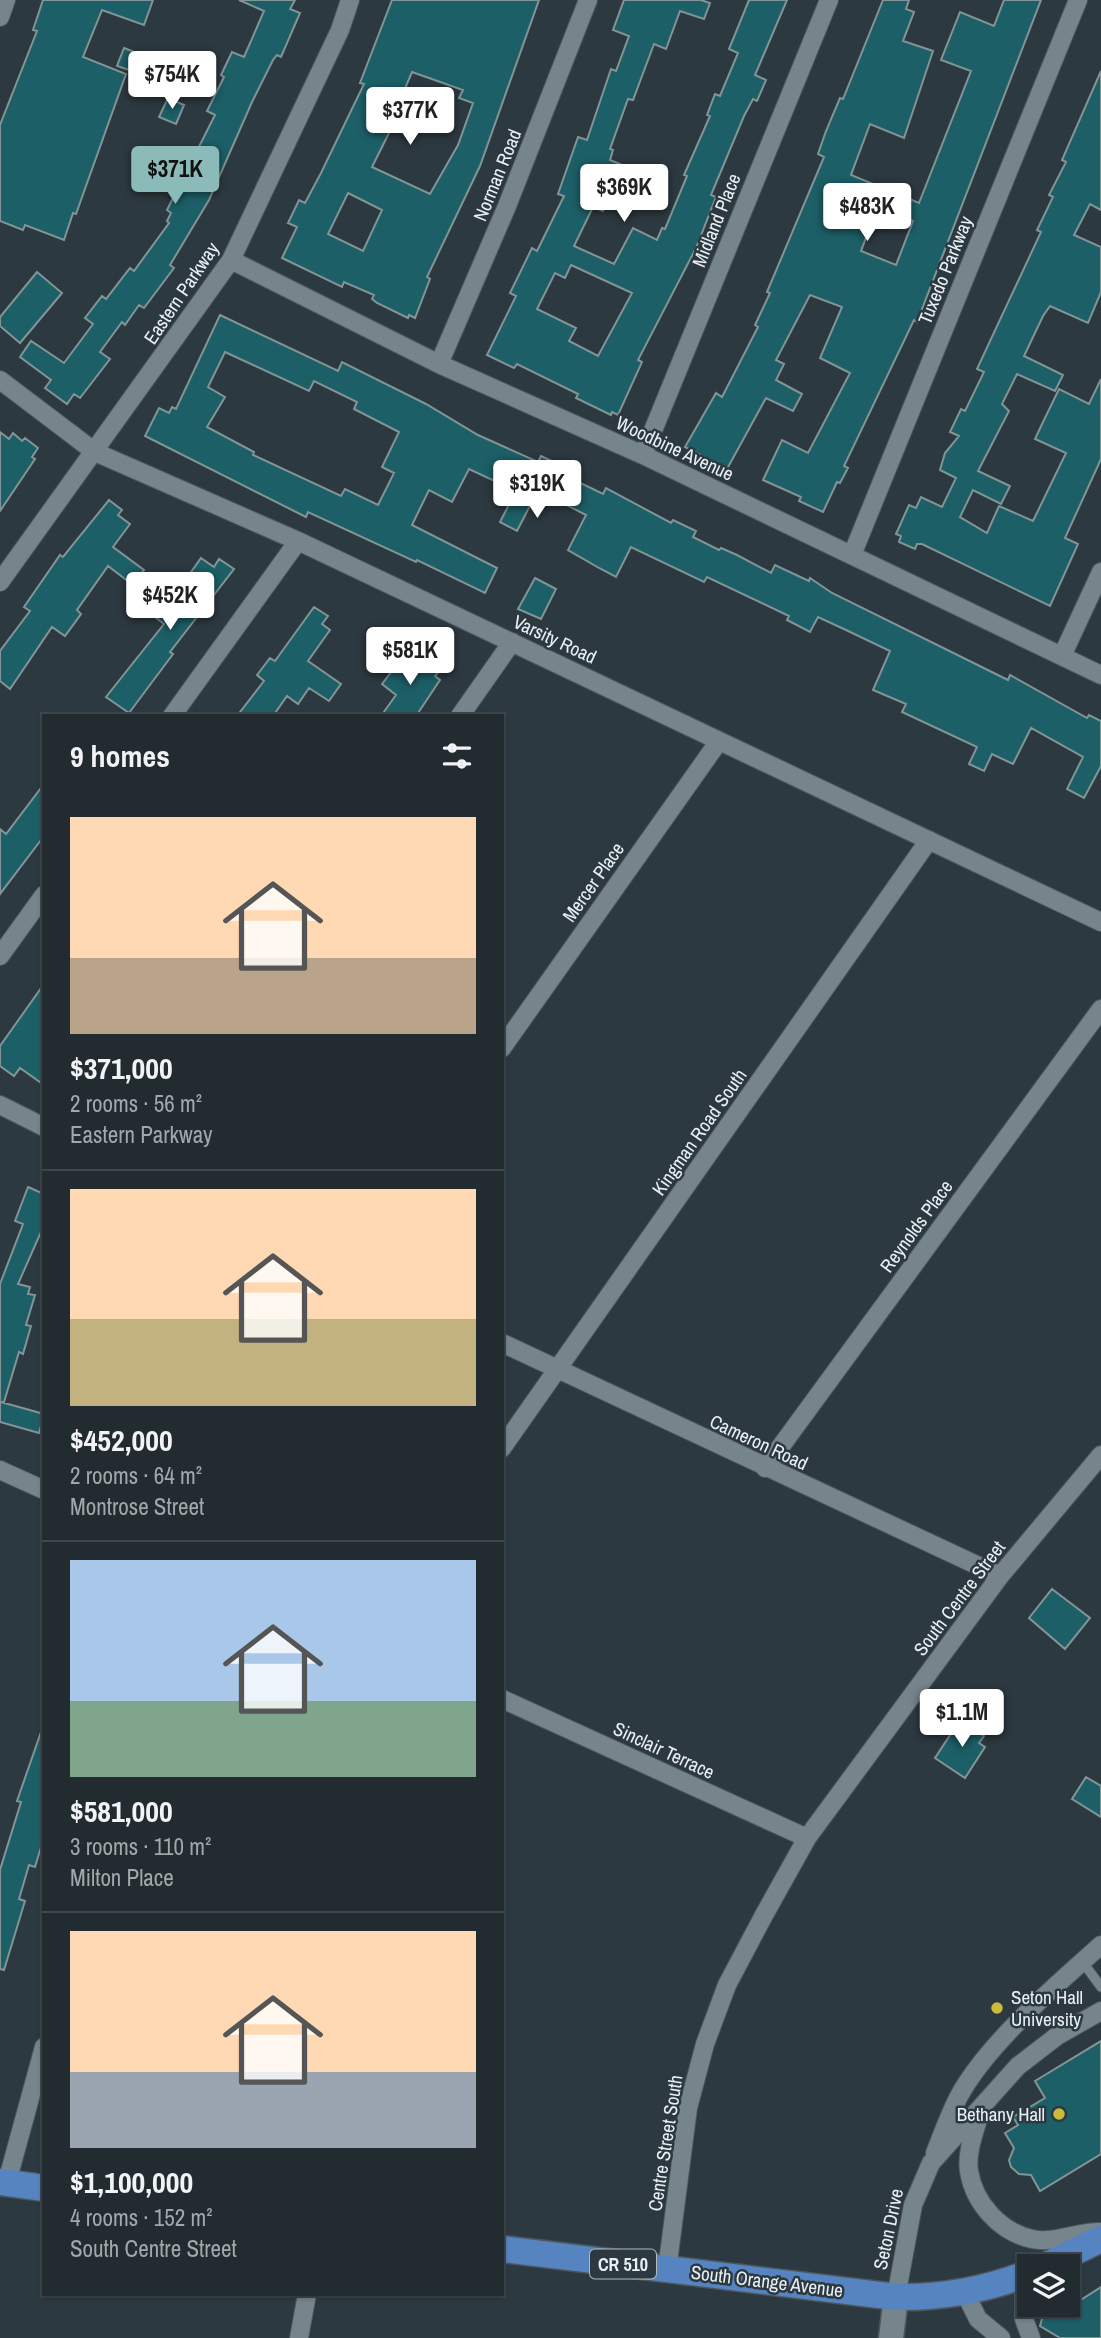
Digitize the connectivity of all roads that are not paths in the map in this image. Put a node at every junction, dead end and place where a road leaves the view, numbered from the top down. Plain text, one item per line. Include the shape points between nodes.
1 (6, 0) edge
2 (350, 0) edge
3 (588, 0) edge
4 (829, 0) edge
5 (1078, 0) edge
6 (0, 17) edge
7 (231, 260) junction
8 (439, 364) junction
9 (0, 380) edge
10 (95, 452) junction
11 (643, 455) junction
12 (298, 541) junction
13 (852, 555) junction
14 (1101, 572) edge
15 (0, 582) edge
16 (512, 642) junction
17 (1062, 656) junction
18 (1101, 675) edge
19 (173, 714) edge
20 (461, 714) edge
21 (719, 741) junction
22 (929, 840) junction
23 (42, 898) edge
24 (1101, 922) edge
25 (0, 956) edge
26 (1101, 1009) edge
27 (504, 1045) edge
28 (0, 1105) edge
29 (42, 1126) edge
30 (504, 1344) edge
31 (557, 1370) junction
32 (504, 1445) edge
33 (1101, 1455) edge
34 (765, 1468) junction
35 (0, 1470) edge
36 (42, 1489) edge
37 (1000, 1576) junction
38 (504, 1700) edge
39 (807, 1839) junction
40 (1101, 1945) edge
41 (1082, 1961) junction
42 (1101, 1987) edge
43 (1101, 2011) edge
44 (42, 2054) edge
45 (981, 2109) junction
46 (930, 2163) junction
47 (3, 2182) edge
48 (42, 2188) edge
49 (1101, 2232) edge
50 (1101, 2239) edge
51 (504, 2249) edge
52 (1069, 2254) edge
53 (667, 2270) junction
54 (1017, 2276) edge
55 (965, 2293) junction
56 (307, 2296) edge
57 (896, 2297) junction
58 (1024, 2317) edge
59 (299, 2338) edge
60 (891, 2338) edge
61 (1001, 2338) edge
62 (1031, 2338) edge

1 - 6 street
2 - 7 street, Eastern Parkway
3 - 8 street, Norman Road
4 - 11 street, Midland Place
5 - 13 street, Tuxedo Parkway
7 - 8 street, Woodbine Avenue
7 - 10 street, Eastern Parkway
8 - 11 street, Woodbine Avenue
9 - 10 street, Varsity Road
10 - 12 street, Varsity Road
10 - 15 street, Eastern Parkway
11 - 13 street, Woodbine Avenue
12 - 16 street, Varsity Road
12 - 19 street
13 - 17 street, Woodbine Avenue
14 - 17 street
16 - 20 street
16 - 21 street, Varsity Road
17 - 18 street, Woodbine Avenue
21 - 22 street, Varsity Road
21 - 27 street, Mercer Place
22 - 24 street, Varsity Road
22 - 31 street, Kingman Road South
23 - 25 street
26 - 34 street, Reynolds Place
28 - 29 street
30 - 31 street, Cameron Road
31 - 32 street, Kingman Road South
31 - 34 street, Cameron Road
33 - 37 street, South Centre Street
34 - 37 street, Cameron Road
35 - 36 street
37 - 39 street, South Centre Street
38 - 39 street, Sinclair Terrace
39 - 53 street, Centre Street South via 727,1985 705,2044 688,2108
40 - 41 street
41 - 42 lane
41 - 46 street via 989,2057 959,2096
43 - 45 street, Seton Drive via 1037,2050
44 - 47 street
45 - 46 street, Seton Drive
45 - 49 street, Seton Drive via 968,2170 978,2198 993,2219 1032,2239
46 - 57 street, Seton Drive via 913,2204
47 - 48 main road
50 - 52 main road, South Orange Avenue / CR 510
51 - 53 main road, South Orange Avenue / CR 510
53 - 57 main road, South Orange Avenue / CR 510
54 - 55 main road, South Orange Avenue / CR 510
55 - 57 main road, South Orange Avenue / CR 510
55 - 61 street via 978,2319
56 - 59 street
57 - 60 main road
58 - 62 street

